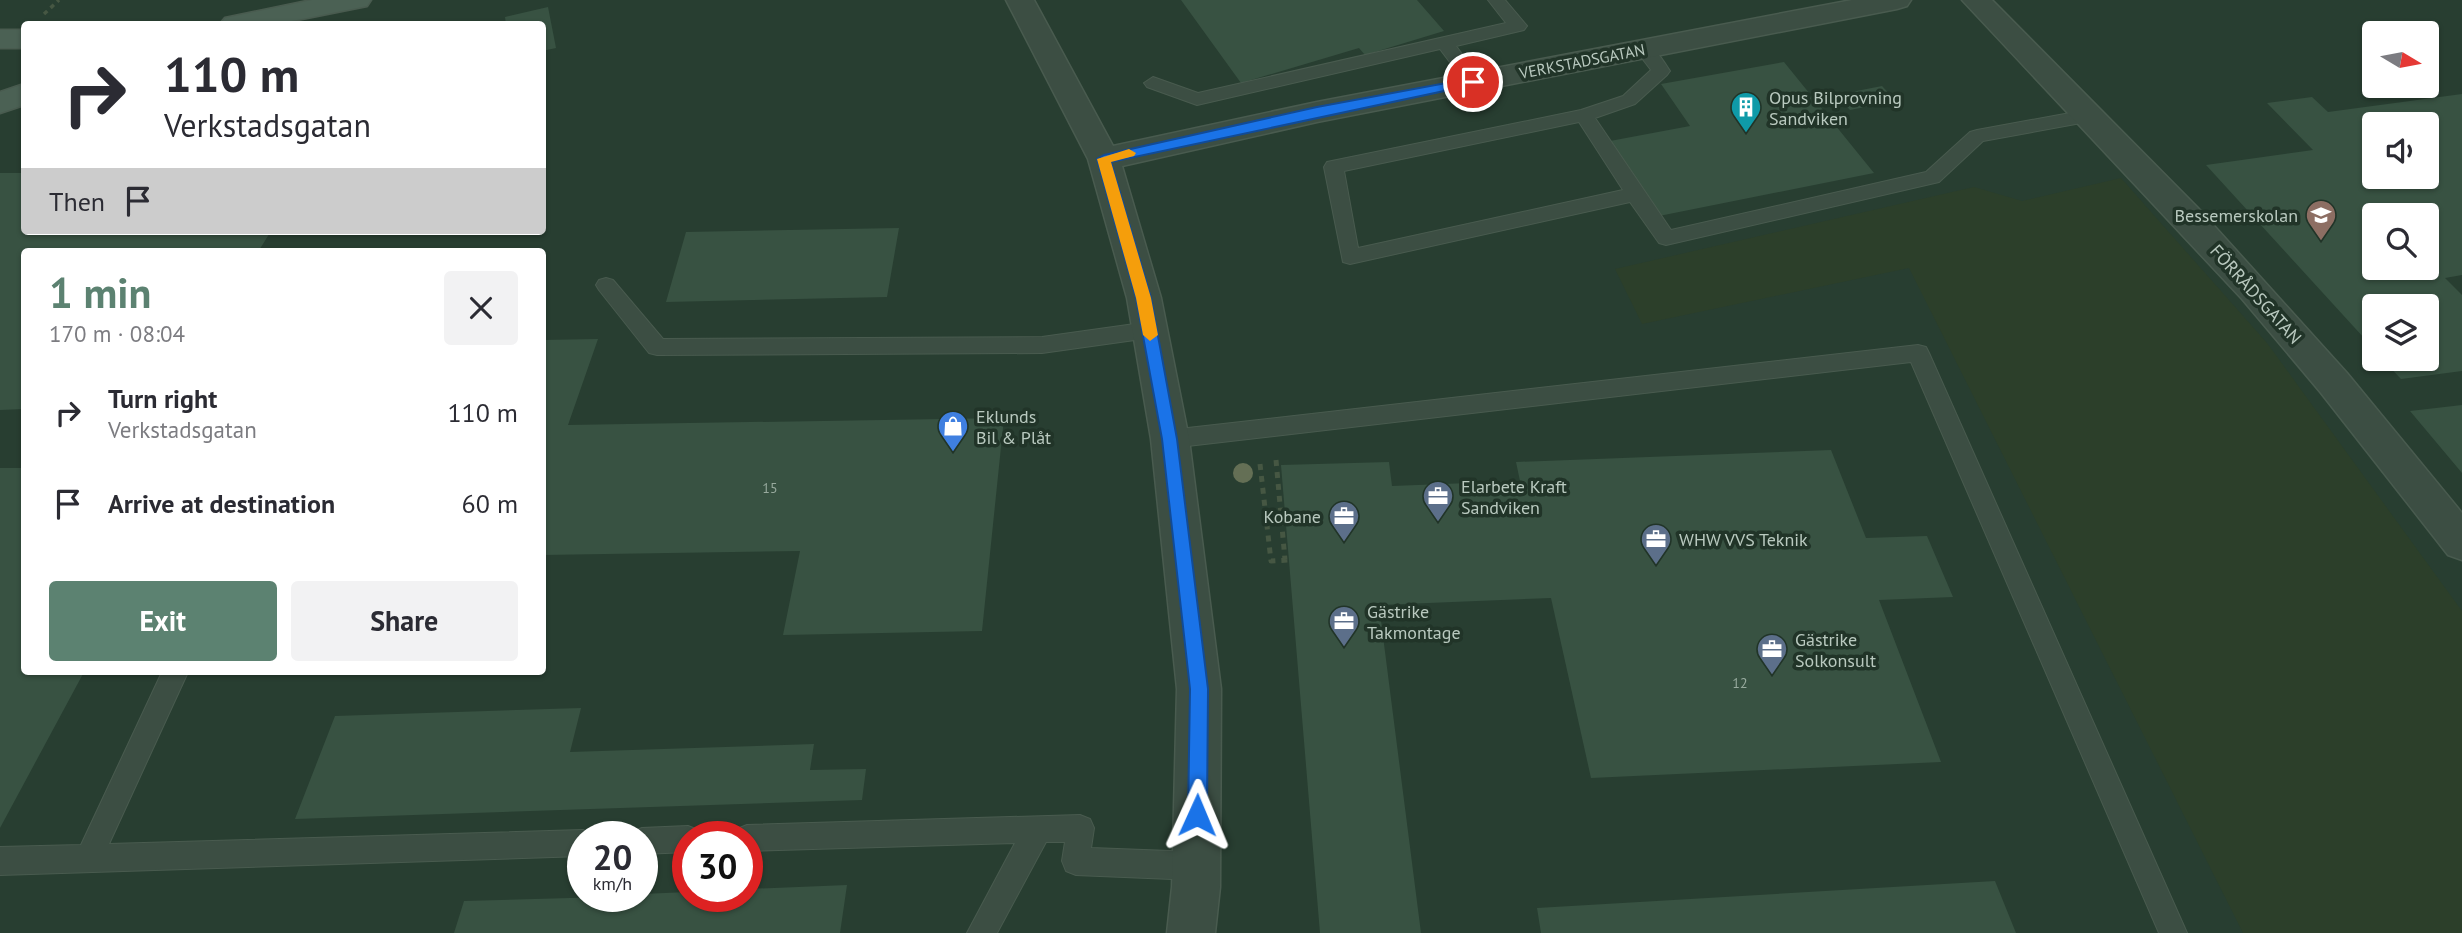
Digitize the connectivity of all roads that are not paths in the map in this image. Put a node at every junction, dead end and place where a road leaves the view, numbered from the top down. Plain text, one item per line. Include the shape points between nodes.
1 (357, 0) edge
2 (1020, 0) edge
3 (1496, 0) edge
4 (1897, 0) edge
5 (1976, 0) edge
6 (250, 21) edge
7 (0, 39) edge
8 (21, 39) edge
9 (1445, 43) junction
10 (1644, 49) junction
11 (21, 70) edge
12 (0, 75) edge
13 (1473, 82) junction
14 (1153, 83) dead end
15 (21, 95) edge
16 (0, 103) edge
17 (1584, 115) junction
18 (2092, 115) junction
19 (1104, 159) junction
20 (1635, 194) junction
21 (606, 285) dead end
22 (1149, 330) junction
23 (1170, 439) junction
24 (2462, 543) edge
25 (174, 675) edge
26 (1038, 829) junction
27 (763, 838) edge
28 (567, 843) edge
29 (89, 858) junction
30 (0, 861) edge
31 (1196, 866) junction
32 (981, 933) edge
33 (1191, 933) edge
34 (2173, 933) edge

1 - 6 main road
2 - 19 street
3 - 9 lane via 1518,26
4 - 10 street, VERKSTADSGATAN
5 - 18 street, FÖRRÅDSGATAN
7 - 8 main road
9 - 13 lane
9 - 14 lane via 1197,99
10 - 13 street, VERKSTADSGATAN
10 - 17 lane via 1661,71 1629,100
11 - 12 main road
13 - 19 street, VERKSTADSGATAN
15 - 16 main road
17 - 20 lane
17 - 20 lane via 1334,167 1350,257
18 - 20 lane via 1977,135 1932,177 1667,238
18 - 24 street, FÖRRÅDSGATAN via 2337,385
19 - 22 street
21 - 22 lane via 657,347 1042,345
22 - 23 street
23 - 31 street via 1199,689
23 - 34 lane via 1918,353
25 - 29 lane
26 - 27 lane
26 - 31 lane via 1080,828 1076,861
26 - 32 lane
28 - 29 lane
29 - 30 lane
31 - 33 street

